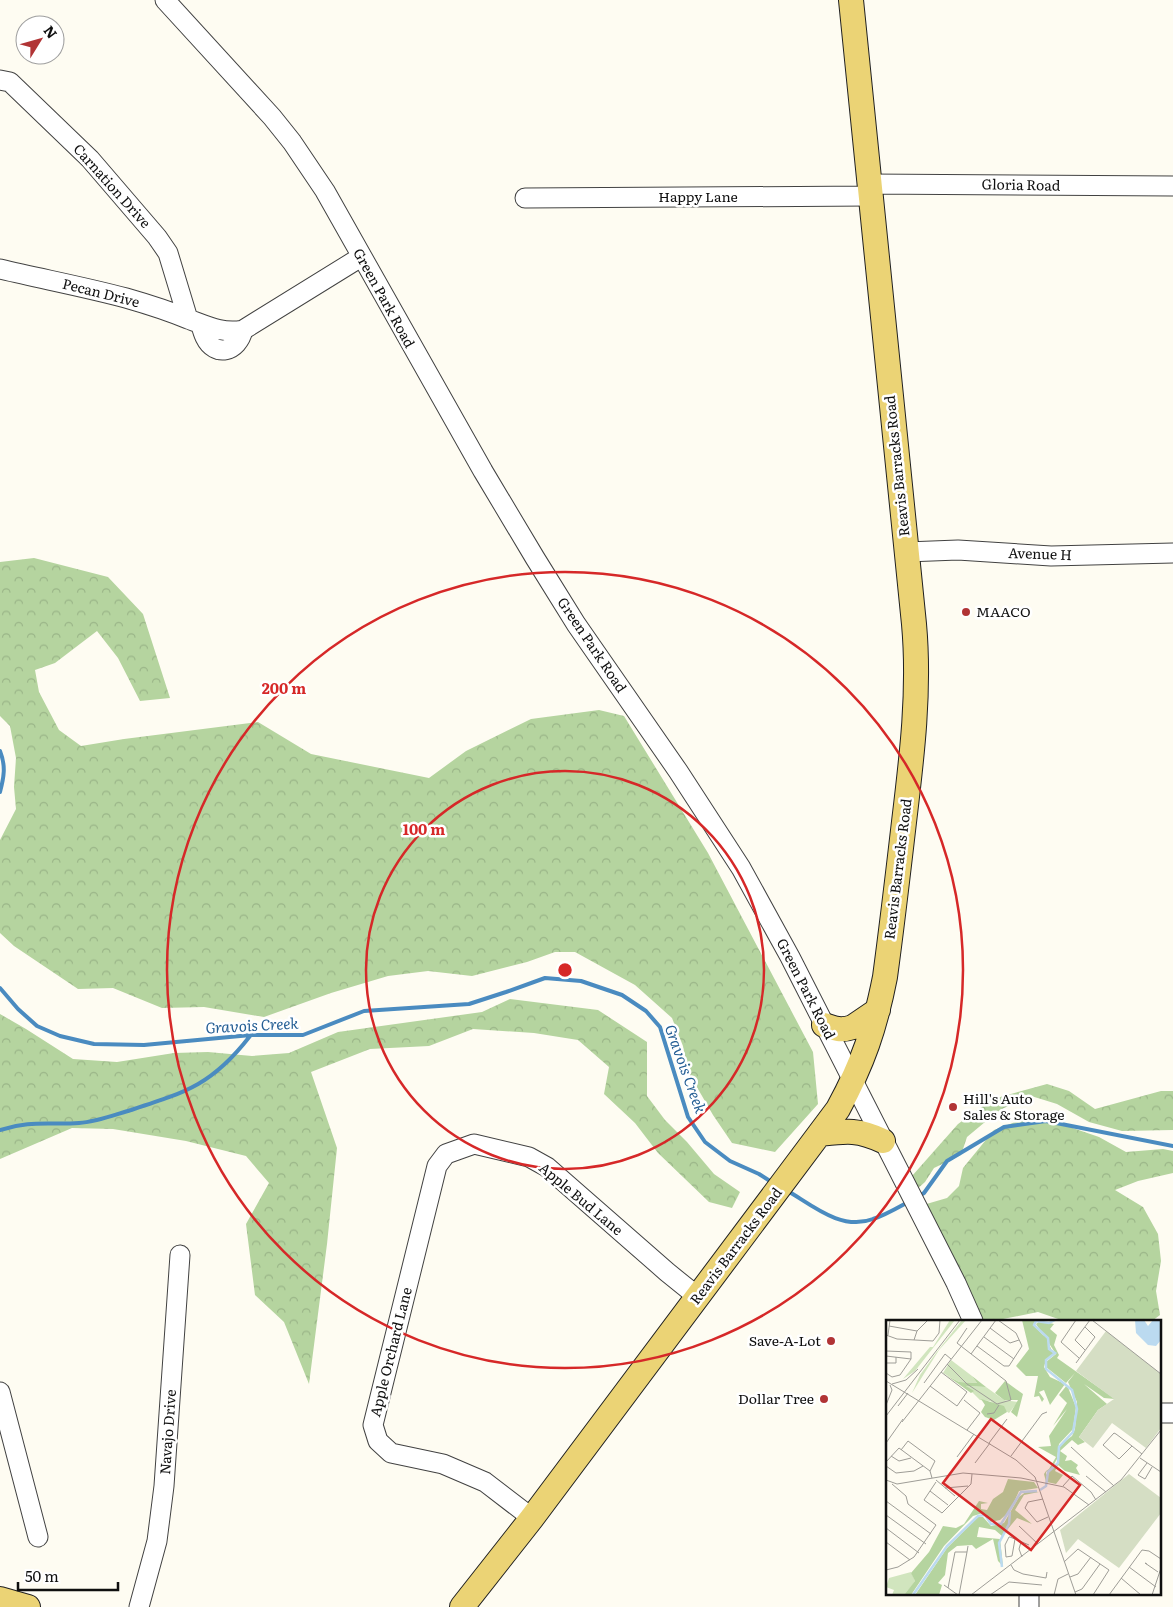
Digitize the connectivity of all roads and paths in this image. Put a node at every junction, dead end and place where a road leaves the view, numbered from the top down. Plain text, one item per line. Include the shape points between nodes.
1 (165, 0) edge
2 (851, 0) edge
3 (0, 80) edge
4 (1173, 186) edge
5 (869, 190) junction
6 (525, 198) dead end
7 (361, 257) junction
8 (0, 269) edge
9 (195, 322) junction
10 (906, 552) junction
11 (1173, 554) edge
12 (878, 1010) junction
13 (824, 1025) junction
14 (853, 1083) junction
15 (817, 1138) junction
16 (883, 1141) junction
17 (446, 1154) joint
18 (180, 1254) dead end
19 (698, 1297) junction
20 (973, 1320) edge
21 (0, 1392) edge
22 (1160, 1413) edge
23 (1173, 1414) edge
24 (4, 1424) edge
25 (532, 1518) junction
26 (38, 1537) dead end
27 (1029, 1594) edge
28 (0, 1599) edge
29 (28, 1607) edge
30 (139, 1607) edge
31 (462, 1607) edge
32 (1029, 1607) edge

1 - 7 street, Green Park Road via 248,89 292,142
2 - 5 main road, Reavis Barracks Road
3 - 9 street, Carnation Drive via 10,82 90,159 157,237 168,253
4 - 5 street, Gloria Road
5 - 6 street, Happy Lane
5 - 10 main road, Reavis Barracks Road
7 - 9 street, Pecan Drive via 243,330 223,331
7 - 13 street, Green Park Road via 483,471 576,624 741,868
8 - 9 street, Pecan Drive via 128,299
10 - 11 street, Avenue H via 958,550 1051,556
10 - 12 main road, Reavis Barracks Road via 915,643 916,712 889,947
12 - 13 main road via 849,1029 836,1030
12 - 14 main road, Reavis Barracks Road
13 - 14 street, Green Park Road
14 - 15 main road, Reavis Barracks Road
14 - 16 street, Green Park Road
15 - 16 main road via 852,1131
15 - 19 main road, Reavis Barracks Road
16 - 20 street, Green Park Road
17 - 19 street, Apple Bud Lane via 474,1144 529,1157 547,1167
17 - 25 street, Apple Orchard Lane via 437,1166 373,1425 378,1441 391,1453 443,1464 485,1482
18 - 30 street, Navajo Drive via 164,1486 157,1541
19 - 25 main road, Reavis Barracks Road
21 - 24 street
22 - 23 street
24 - 26 street
25 - 31 main road, Reavis Barracks Road
27 - 32 street
28 - 29 main road

